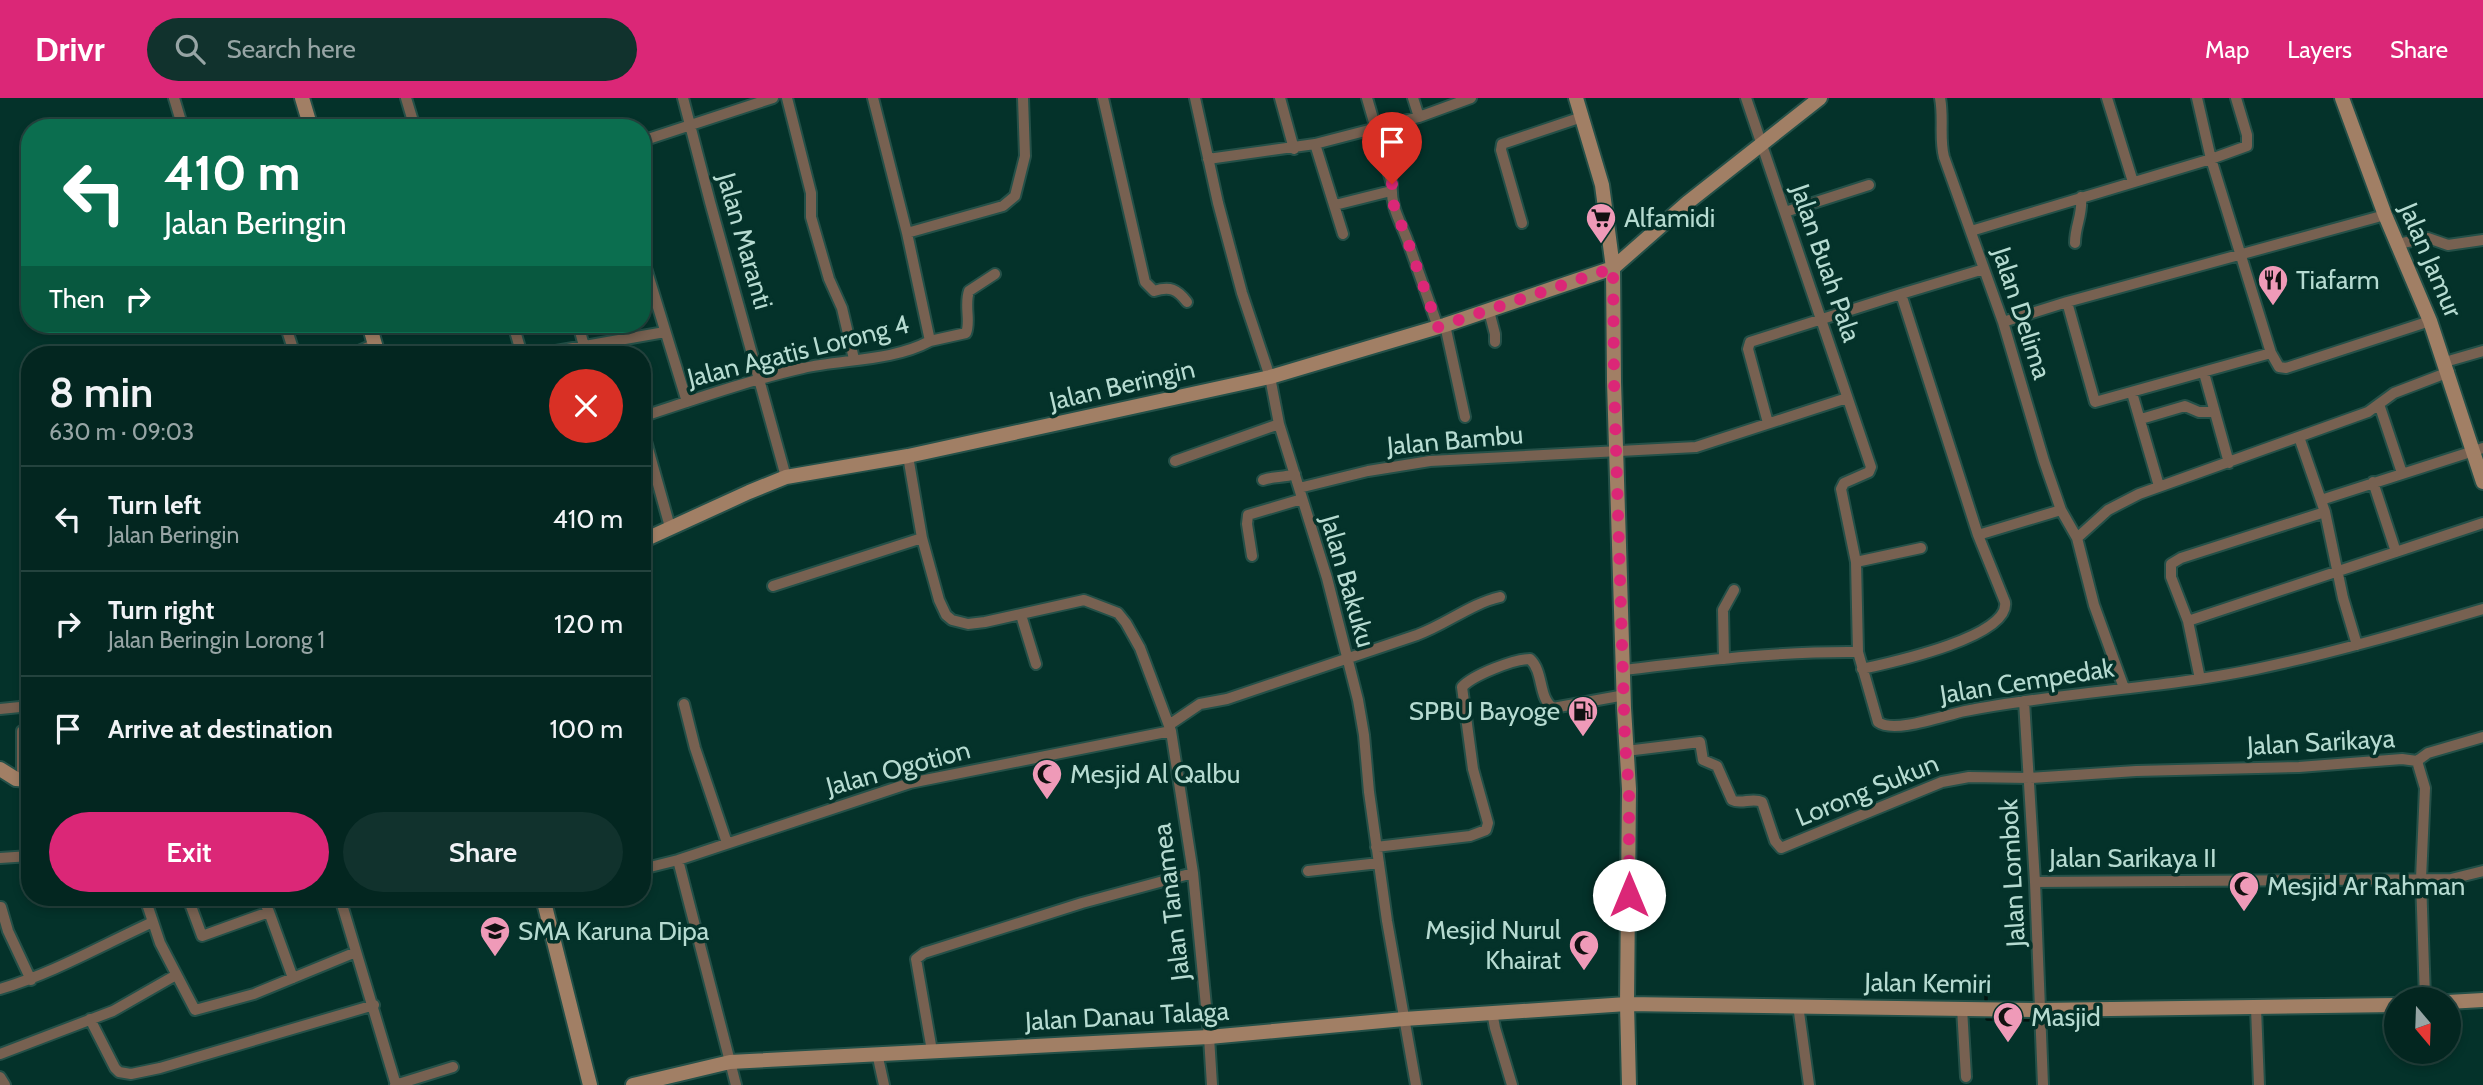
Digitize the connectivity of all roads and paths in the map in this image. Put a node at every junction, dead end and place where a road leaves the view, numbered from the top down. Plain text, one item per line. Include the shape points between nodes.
1 (174, 98) edge
2 (302, 98) edge
3 (406, 98) edge
4 (683, 98) edge
5 (773, 98) edge
6 (786, 98) edge
7 (873, 98) edge
8 (1023, 98) edge
9 (1103, 98) edge
10 (1195, 98) edge
11 (1280, 98) edge
12 (1367, 98) edge
13 (1413, 98) edge
14 (1471, 98) edge
15 (1576, 98) edge
16 (1746, 98) edge
17 (1820, 98) edge
18 (1940, 98) edge
19 (2108, 98) edge
20 (2197, 98) edge
21 (2236, 98) edge
22 (2342, 98) edge
23 (1419, 117) junction
24 (1582, 117) junction
25 (180, 119) edge
26 (308, 119) edge
27 (412, 119) edge
28 (691, 125) junction
29 (1376, 127) junction
30 (651, 138) edge
31 (1315, 144) junction
32 (1760, 144) junction
33 (1294, 149) junction
34 (1208, 159) junction
35 (2211, 159) junction
36 (2133, 181) junction
37 (1868, 185) dead end
38 (1391, 191) junction
39 (2081, 197) junction
40 (1335, 205) junction
41 (1785, 212) junction
42 (2385, 215) junction
43 (1522, 223) dead end
44 (1971, 231) junction
45 (908, 233) junction
46 (1343, 234) dead end
47 (2483, 240) edge
48 (2075, 243) dead end
49 (2397, 244) junction
50 (2239, 256) junction
51 (1613, 268) junction
52 (1984, 269) junction
53 (995, 274) dead end
54 (651, 284) edge
55 (1901, 294) junction
56 (1187, 302) dead end
57 (2067, 302) junction
58 (1489, 311) junction
59 (1821, 318) junction
60 (2430, 321) junction
61 (2003, 322) junction
62 (1442, 326) junction
63 (666, 332) junction
64 (581, 333) edge
65 (930, 341) junction
66 (1495, 342) dead end
67 (584, 346) joint
68 (2483, 351) edge
69 (2271, 354) junction
70 (854, 359) junction
71 (2447, 367) junction
72 (2204, 373) junction
73 (1270, 377) junction
74 (760, 379) junction
75 (2132, 393) junction
76 (1847, 398) junction
77 (687, 402) junction
78 (2379, 404) junction
79 (2214, 412) junction
80 (651, 414) edge
81 (1465, 417) dead end
82 (2141, 419) junction
83 (1768, 423) junction
84 (1279, 425) junction
85 (2299, 437) junction
86 (2478, 450) edge
87 (1617, 451) junction
88 (908, 456) junction
89 (651, 459) edge
90 (1175, 461) dead end
91 (2229, 464) junction
92 (2402, 472) junction
93 (1295, 474) junction
94 (786, 477) junction
95 (1263, 481) dead end
96 (2373, 482) junction
97 (2483, 482) edge
98 (2159, 486) junction
99 (1300, 493) junction
100 (2320, 500) junction
101 (2061, 510) junction
102 (2325, 512) junction
103 (2483, 523) edge
104 (670, 527) junction
105 (1978, 535) junction
106 (651, 536) edge
107 (922, 538) junction
108 (2077, 538) junction
109 (1921, 548) dead end
110 (2396, 552) junction
111 (1252, 556) dead end
112 (1856, 562) junction
113 (2338, 571) junction
114 (773, 586) dead end
115 (1734, 590) dead end
116 (1500, 597) dead end
117 (2483, 609) edge
118 (1020, 615) junction
119 (2188, 621) junction
120 (2357, 646) junction
121 (1858, 652) junction
122 (1346, 658) junction
123 (1724, 659) junction
124 (1036, 664) dead end
125 (1862, 669) junction
126 (1624, 670) junction
127 (2200, 679) junction
128 (2124, 688) junction
129 (1625, 695) junction
130 (2024, 701) junction
131 (684, 704) dead end
132 (21, 706) edge
133 (0, 709) edge
134 (1170, 728) junction
135 (2483, 737) edge
136 (1626, 751) junction
137 (2417, 761) junction
138 (0, 769) edge
139 (21, 778) edge
140 (2030, 778) junction
141 (727, 843) junction
142 (1376, 847) junction
143 (21, 857) edge
144 (0, 858) edge
145 (678, 860) junction
146 (1379, 863) junction
147 (651, 867) edge
148 (1308, 871) dead end
149 (2483, 871) edge
150 (1193, 873) junction
151 (2421, 879) junction
152 (2035, 882) junction
153 (148, 906) edge
154 (190, 906) edge
155 (266, 906) edge
156 (342, 906) edge
157 (545, 906) edge
158 (1, 908) edge
159 (269, 912) junction
160 (153, 922) junction
161 (356, 952) junction
162 (176, 975) junction
163 (293, 978) junction
164 (31, 980) junction
165 (2425, 987) edge
166 (0, 989) edge
167 (2483, 1000) edge
168 (2461, 1001) edge
169 (1627, 1004) junction
170 (374, 1005) junction
171 (1798, 1005) junction
172 (2384, 1005) edge
173 (1962, 1008) junction
174 (2256, 1008) junction
175 (2041, 1010) junction
176 (1492, 1012) junction
177 (90, 1019) junction
178 (1404, 1019) junction
179 (1209, 1037) junction
180 (932, 1051) junction
181 (877, 1053) junction
182 (0, 1054) edge
183 (730, 1062) junction
184 (453, 1068) dead end
185 (0, 1077) edge
186 (1966, 1077) dead end
187 (5, 1085) edge
188 (396, 1085) edge
189 (590, 1085) edge
190 (633, 1085) edge
191 (736, 1085) edge
192 (884, 1085) edge
193 (1212, 1085) edge
194 (1416, 1085) edge
195 (1512, 1085) edge
196 (1629, 1085) edge
197 (1809, 1085) edge
198 (2043, 1085) edge
199 (2259, 1085) edge

1 - 25 street
2 - 26 street
3 - 27 street
4 - 28 street, Jalan Maranti
5 - 28 street
6 - 70 street via 811,192 811,217
7 - 45 street, Jalan Agatis Lorong 4
8 - 45 street via 1025,156 1011,201
9 - 56 street via 1145,282 1154,290 1178,291
10 - 34 street, Jalan Bakuku
11 - 33 street
12 - 29 street
13 - 23 street
14 - 23 street
15 - 24 street
16 - 32 street, Jalan Buah Pala
17 - 32 street
18 - 44 street, Jalan Delima via 1942,150
19 - 36 street
20 - 35 street
21 - 35 street via 2248,144
22 - 42 street, Jalan Jamur
23 - 29 street
24 - 43 street via 1502,144
24 - 51 street via 1602,186
28 - 30 street
28 - 74 street, Jalan Maranti
29 - 31 street
29 - 38 street
31 - 33 street
31 - 40 street
32 - 41 street, Jalan Buah Pala
32 - 51 street
33 - 34 street
34 - 73 street, Jalan Bakuku via 1241,293
35 - 36 street
35 - 50 street
36 - 39 street
37 - 41 street
38 - 40 street
38 - 62 street via 1398,220
39 - 44 street
39 - 48 street
40 - 46 street
41 - 59 street, Jalan Buah Pala
42 - 49 street, Jalan Jamur
42 - 50 street
44 - 52 street, Jalan Delima
45 - 65 street, Jalan Agatis Lorong 4
47 - 49 street via 2448,245 2428,238
49 - 60 street, Jalan Jamur
50 - 57 street
50 - 69 street
51 - 58 street, Jalan Beringin
51 - 87 street
52 - 55 street
52 - 61 street, Jalan Delima
53 - 65 street via 969,291 966,332
54 - 63 street
55 - 59 street
55 - 105 street
57 - 61 street
57 - 75 street via 2094,400
58 - 62 street, Jalan Beringin
58 - 66 street
59 - 76 street, Jalan Buah Pala
59 - 83 street via 1748,344
60 - 69 street via 2286,368 2279,367
60 - 71 street, Jalan Jamur
61 - 101 street, Jalan Delima
62 - 73 street, Jalan Beringin
62 - 81 street
63 - 67 street
63 - 77 street
64 - 67 street
65 - 70 street, Jalan Agatis Lorong 4 via 910,350
68 - 71 street
69 - 72 street
70 - 74 street, Jalan Agatis Lorong 4
71 - 78 street
71 - 86 street, Jalan Jamur
72 - 75 street
72 - 79 street
73 - 84 street, Jalan Bakuku
73 - 88 street, Jalan Beringin
74 - 77 street, Jalan Agatis Lorong 4
74 - 94 street, Jalan Maranti
75 - 82 street
76 - 83 street
76 - 112 street, Jalan Buah Pala via 1871,467 1841,489
77 - 80 street, Jalan Agatis Lorong 4
78 - 85 street
78 - 92 street
79 - 82 street via 2185,406
79 - 91 street
82 - 98 street
83 - 87 street, Jalan Bambu via 1696,447
84 - 90 street
84 - 93 street, Jalan Bakuku
85 - 91 street
85 - 100 street
86 - 92 street
86 - 97 street, Jalan Jamur
87 - 99 street, Jalan Bambu via 1430,461 1368,471
87 - 126 street
88 - 94 street, Jalan Beringin
88 - 107 street, Jalan Tanamea
89 - 104 street
91 - 98 street
92 - 96 street
93 - 95 street
93 - 99 street, Jalan Bakuku
94 - 104 street, Jalan Beringin
96 - 100 street
96 - 110 street
98 - 108 street via 2108,510
99 - 111 street, Jalan Bambu via 1248,514
99 - 122 street, Jalan Bakuku
100 - 102 street
101 - 105 street
101 - 108 street, Jalan Delima
102 - 113 street
102 - 119 street via 2171,564 2171,577
103 - 110 street
104 - 106 street, Jalan Beringin
105 - 125 street via 2005,602 2003,615 1977,635
107 - 114 street
107 - 118 street, Jalan Tanamea via 942,608 952,620 968,624
108 - 128 street, Jalan Delima via 2094,605
109 - 112 street
110 - 113 street
112 - 121 street, Jalan Buah Pala
113 - 119 street
113 - 120 street
115 - 123 street via 1723,610
116 - 122 street via 1479,602 1432,630
117 - 120 street, Jalan Cempedak
118 - 124 street
118 - 134 street, Jalan Tanamea via 1084,600 1118,613 1140,648
119 - 127 street
120 - 127 street, Jalan Cempedak
121 - 123 street
121 - 125 street, Jalan Cempedak
122 - 134 street via 1200,704
122 - 142 street, Jalan Bakuku via 1364,735
123 - 126 street
125 - 130 street, Jalan Cempedak via 1874,715 1882,725
126 - 129 street
127 - 128 street, Jalan Cempedak
128 - 130 street, Jalan Cempedak
129 - 136 street
129 - 142 street via 1553,708 1546,702 1537,667 1530,659 1472,679 1462,687 1463,702 1486,830
130 - 140 street, Jalan Lombok
131 - 141 street
132 - 133 street
134 - 141 street, Jalan Ogotion via 910,783
134 - 150 street, Jalan Tanamea
135 - 137 street via 2428,753
136 - 140 street, Lorong Sukun via 1700,742 1703,760 1717,766 1733,801 1762,802 1781,848 1942,782 1969,777
136 - 169 street
137 - 140 street, Jalan Sarikaya
137 - 151 street, Jalan Sarikaya via 2425,788
138 - 139 street
140 - 152 street, Jalan Lombok
141 - 145 street, Jalan Ogotion
142 - 146 street, Jalan Bakuku
143 - 144 street
145 - 147 street, Jalan Ogotion
145 - 183 street
146 - 148 street
146 - 178 street, Jalan Bakuku
149 - 151 street, Jalan Sarikaya II via 2451,879
150 - 179 street, Jalan Tanamea
150 - 180 street via 924,953 916,959
151 - 152 street, Jalan Sarikaya II
151 - 165 street, Jalan Sarikaya
152 - 175 street, Jalan Lombok
153 - 160 street
154 - 159 street via 202,936
155 - 159 street
156 - 161 street
157 - 189 street
158 - 164 street
159 - 163 street
160 - 162 street
160 - 164 street
161 - 163 street
161 - 170 street
162 - 163 street via 198,1011
162 - 177 street
164 - 166 street
167 - 168 street
169 - 171 street, Jalan Kemiri
169 - 176 street, Jalan Danau Talaga
169 - 196 street
170 - 177 street via 131,1074 115,1068
170 - 188 street
171 - 173 street, Jalan Kemiri
171 - 197 street
172 - 174 street, Jalan Kemiri
173 - 175 street, Jalan Kemiri
173 - 186 street
174 - 175 street, Jalan Kemiri
174 - 199 street
175 - 198 street, Jalan Lombok
176 - 178 street, Jalan Danau Talaga
176 - 195 street
177 - 182 street
178 - 179 street, Jalan Danau Talaga
178 - 194 street, Jalan Bakuku
179 - 180 street, Jalan Danau Talaga
179 - 193 street, Jalan Tanamea
180 - 181 street, Jalan Danau Talaga
181 - 183 street, Jalan Danau Talaga
181 - 192 street
183 - 190 street, Jalan Danau Talaga
183 - 191 street
184 - 188 street
185 - 187 street

